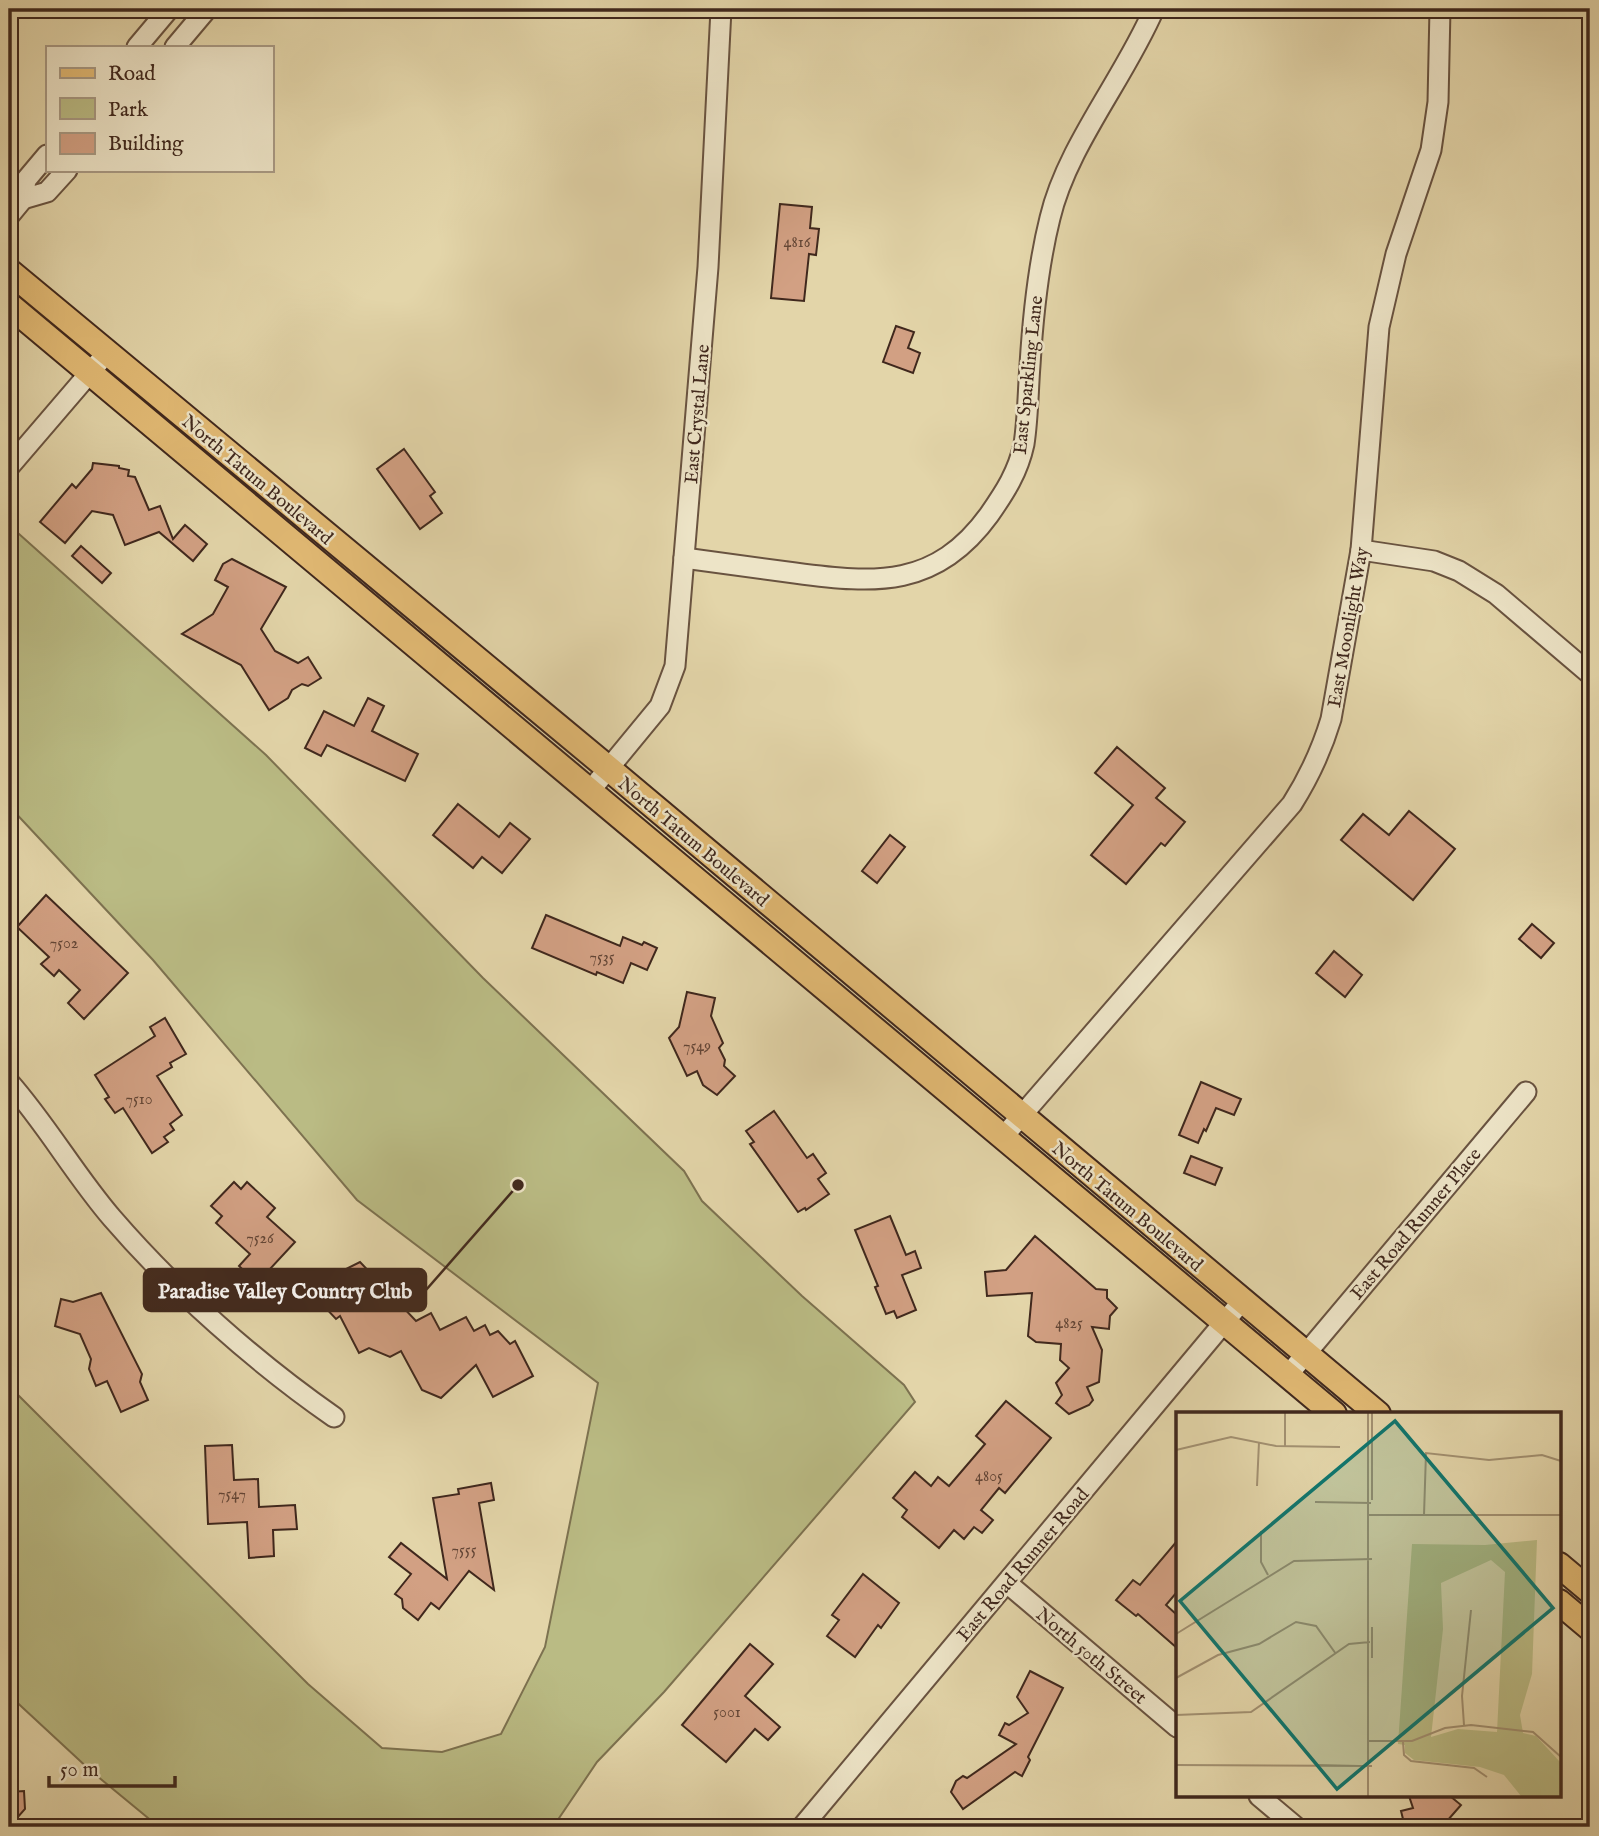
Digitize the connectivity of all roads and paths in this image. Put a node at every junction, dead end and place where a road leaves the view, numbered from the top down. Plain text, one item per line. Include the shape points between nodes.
1 (169, 9) edge
2 (207, 9) edge
3 (721, 9) edge
4 (1154, 9) edge
5 (1440, 9) edge
6 (138, 46) edge
7 (175, 46) edge
8 (46, 156) edge
9 (65, 172) edge
10 (23, 199) junction
11 (9, 216) edge
12 (9, 271) edge
13 (9, 305) edge
14 (107, 352) junction
15 (90, 373) junction
16 (9, 467) edge
17 (1361, 550) junction
18 (684, 558) junction
19 (1590, 674) edge
20 (608, 768) junction
21 (590, 790) junction
22 (9, 1082) edge
23 (1526, 1093) dead end
24 (1021, 1116) junction
25 (1003, 1137) junction
26 (1242, 1301) junction
27 (1225, 1322) junction
28 (1305, 1354) junction
29 (1288, 1376) junction
30 (1332, 1412) edge
31 (1376, 1412) edge
32 (334, 1417) dead end
33 (1560, 1566) edge
34 (1007, 1583) junction
35 (1590, 1591) edge
36 (1560, 1603) edge
37 (1590, 1628) edge
38 (1176, 1726) edge
39 (1261, 1798) edge
40 (802, 1827) edge
41 (1296, 1827) edge

1 - 6 street
2 - 7 street
3 - 18 street, East Crystal Lane via 708,267
4 - 18 street, East Sparkling Lane via 1061,184 1037,282 1018,468 972,538 938,564 878,580
5 - 17 street, East Moonlight Way via 1438,102 1431,149 1396,254 1378,327
8 - 10 street via 26,180
9 - 10 street via 47,192
10 - 11 street
12 - 14 main road, North Tatum Boulevard
13 - 15 main road, North Tatum Boulevard
14 - 15 street
14 - 20 main road, North Tatum Boulevard
15 - 16 street
15 - 21 main road, North Tatum Boulevard
17 - 19 street via 1434,561 1459,571 1496,594
17 - 24 street, East Moonlight Way via 1331,719 1307,781 1292,804
18 - 20 street, East Crystal Lane via 675,666 669,687 660,706
20 - 21 street, East Crystal Lane
20 - 24 main road, North Tatum Boulevard
21 - 25 main road, North Tatum Boulevard
22 - 32 street via 113,1219 257,1359
23 - 28 street, East Road Runner Place
24 - 25 street, East Moonlight Way
24 - 26 main road, North Tatum Boulevard
25 - 27 main road, North Tatum Boulevard
26 - 27 street, East Road Runner Road
26 - 28 main road, North Tatum Boulevard
27 - 29 main road, North Tatum Boulevard
27 - 34 street, East Road Runner Road
28 - 29 street, East Road Runner Place
28 - 31 main road, North Tatum Boulevard
29 - 30 main road, North Tatum Boulevard
33 - 35 main road
34 - 38 street, North 50th Street
34 - 40 street, East Road Runner Road
36 - 37 main road
39 - 41 street

